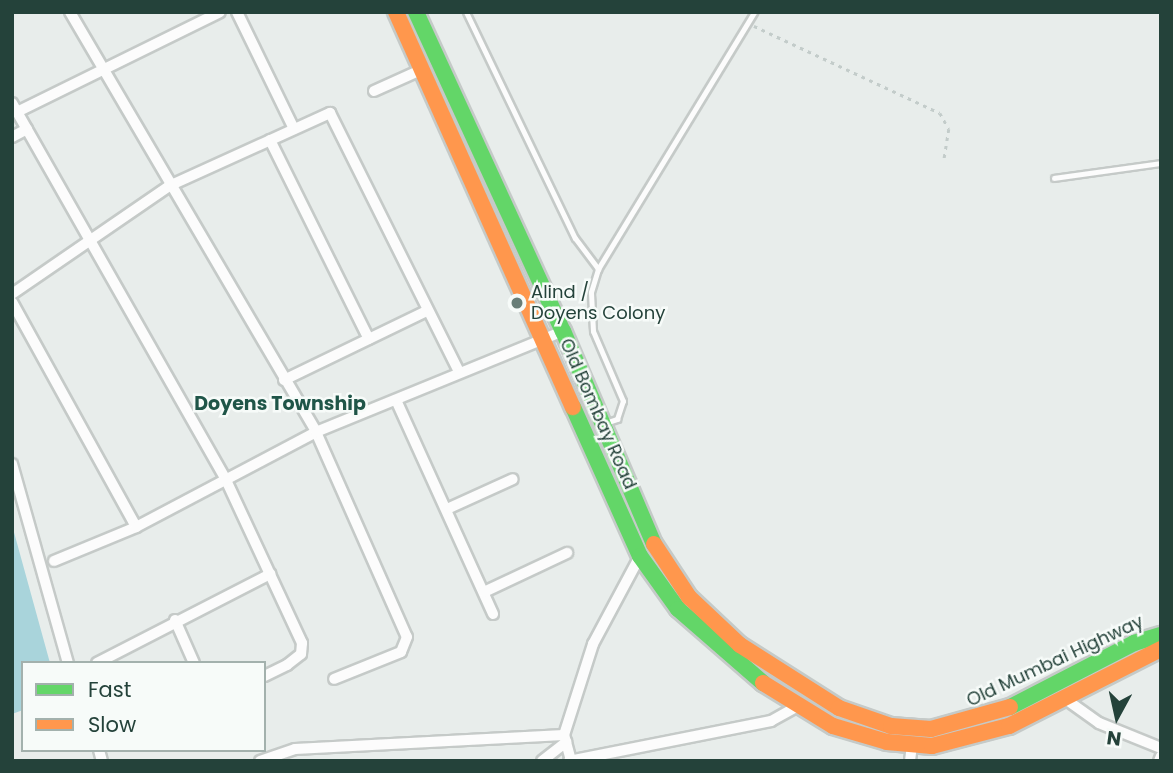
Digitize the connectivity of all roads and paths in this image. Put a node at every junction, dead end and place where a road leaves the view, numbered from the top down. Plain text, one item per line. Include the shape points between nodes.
1 (70, 12) edge
2 (191, 12) edge
3 (220, 12) edge
4 (237, 12) edge
5 (396, 12) edge
6 (416, 12) edge
7 (466, 12) edge
8 (754, 12) edge
9 (197, 23) junction
10 (747, 23) junction
11 (102, 69) junction
12 (422, 69) junction
13 (374, 91) dead end
14 (15, 108) edge
15 (27, 129) junction
16 (294, 129) junction
17 (12, 136) edge
18 (270, 140) junction
19 (944, 160) dead end
20 (1161, 163) edge
21 (1055, 178) dead end
22 (169, 186) junction
23 (88, 242) junction
24 (598, 269) junction
25 (12, 294) edge
26 (12, 302) edge
27 (426, 311) junction
28 (563, 331) junction
29 (369, 339) junction
30 (544, 339) junction
31 (459, 372) junction
32 (284, 380) junction
33 (396, 400) junction
34 (602, 424) junction
35 (316, 432) junction
36 (12, 464) edge
37 (513, 479) dead end
38 (226, 480) junction
39 (447, 509) junction
40 (136, 527) junction
41 (567, 553) dead end
42 (640, 556) junction
43 (54, 561) dead end
44 (270, 574) junction
45 (484, 592) junction
46 (493, 614) dead end
47 (175, 620) junction
48 (1161, 635) edge
49 (1161, 649) edge
50 (67, 661) edge
51 (101, 661) edge
52 (193, 661) edge
53 (266, 675) edge
54 (334, 680) dead end
55 (806, 691) joint
56 (1064, 698) junction
57 (796, 706) junction
58 (565, 739) junction
59 (1161, 748) edge
60 (911, 753) edge
61 (570, 759) edge
62 (260, 761) edge
63 (542, 761) edge

1 - 11 street
2 - 9 street
3 - 9 street
4 - 16 street
5 - 12 main road, Old Bombay Road
6 - 28 main road, Old Bombay Road
7 - 24 lane via 575,238
8 - 10 lane
9 - 11 street
10 - 19 path via 940,113 949,129
10 - 24 lane
11 - 14 street
11 - 22 street
12 - 13 street
12 - 30 main road, Old Bombay Road
14 - 15 street
15 - 17 street
15 - 23 street
16 - 18 street
16 - 27 street via 330,113
18 - 22 street
18 - 29 street
20 - 21 lane
22 - 23 street
22 - 32 street
23 - 25 street
23 - 38 street
24 - 34 lane via 591,292 593,331 623,401 617,419
26 - 40 street
27 - 29 street
27 - 31 street
28 - 30 street
28 - 34 main road, Old Bombay Road
29 - 32 street
30 - 31 street
30 - 42 main road, Old Bombay Road
31 - 33 street
32 - 35 street
33 - 35 street
33 - 39 street
34 - 55 main road, Old Bombay Road via 658,553 689,597 740,645
35 - 38 street
35 - 54 street via 407,637 401,652
36 - 50 street
37 - 39 street
38 - 40 street
38 - 44 street
39 - 45 street
40 - 43 street
41 - 45 street
42 - 57 main road, Old Bombay Road via 701,633
42 - 58 street via 593,644
44 - 47 street
44 - 53 street via 302,643 294,660
45 - 46 street
47 - 51 street
47 - 52 street
48 - 55 main road, Old Mumbai Highway via 1134,643 1006,709 948,727 891,726
49 - 56 main road, Old Mumbai Highway
56 - 59 street via 1099,723
56 - 60 main road, Old Mumbai Highway via 981,737
57 - 60 main road, Old Mumbai Highway via 860,736
57 - 61 street via 771,721
58 - 61 street
58 - 62 street via 295,748
58 - 63 street

